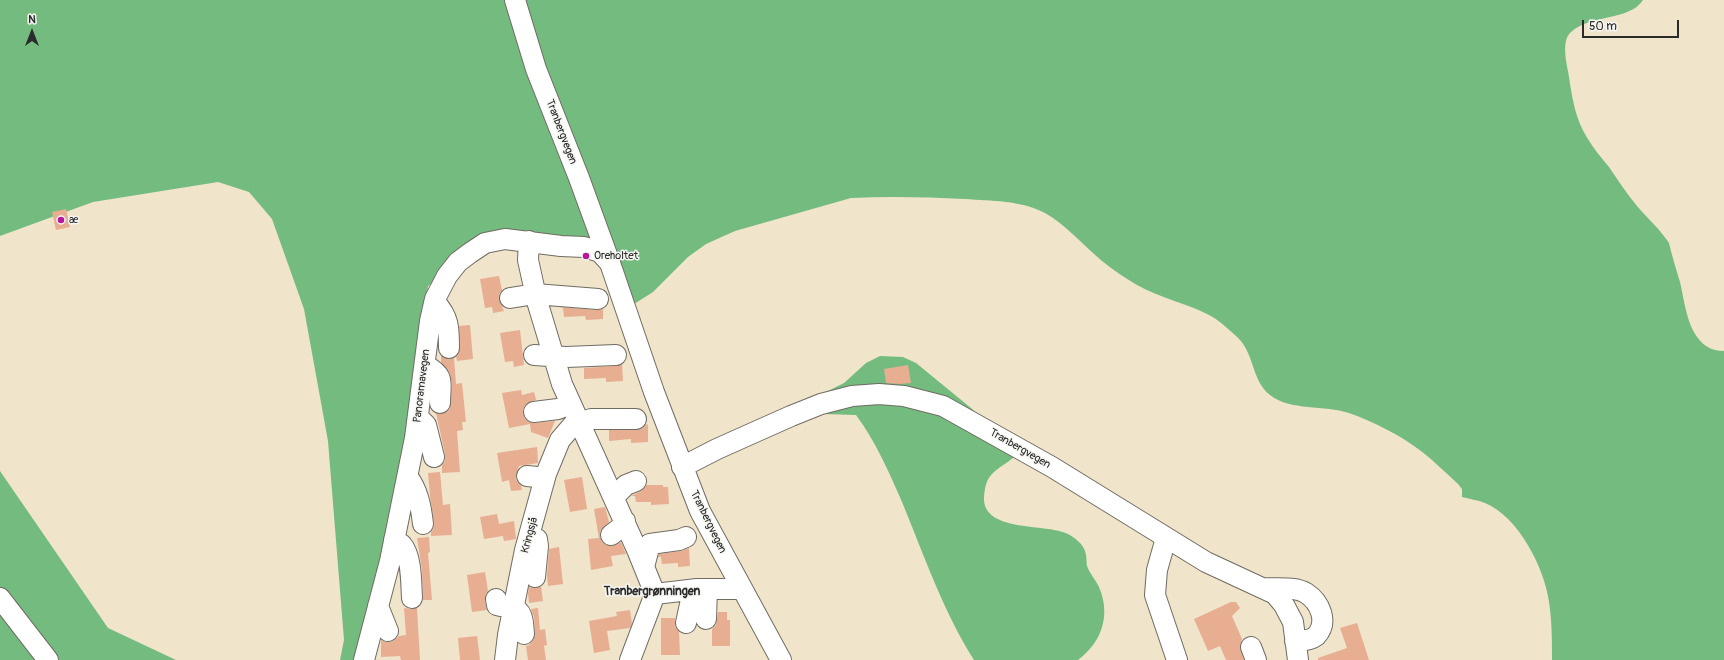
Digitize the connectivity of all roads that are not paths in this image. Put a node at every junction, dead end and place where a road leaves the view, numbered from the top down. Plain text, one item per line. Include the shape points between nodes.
1 (515, 0) edge
2 (528, 241) junction
3 (605, 257) junction
4 (535, 294) junction
5 (510, 298) dead end
6 (598, 299) dead end
7 (435, 302) junction
8 (449, 348) dead end
9 (534, 355) dead end
10 (554, 356) junction
11 (616, 356) dead end
12 (425, 365) junction
13 (440, 403) dead end
14 (534, 412) dead end
15 (576, 415) junction
16 (418, 416) junction
17 (636, 419) dead end
18 (434, 457) dead end
19 (682, 467) junction
20 (408, 477) junction
21 (636, 481) dead end
22 (614, 497) junction
23 (624, 521) junction
24 (423, 524) dead end
25 (610, 535) dead end
26 (686, 537) dead end
27 (1166, 538) junction
28 (394, 540) junction
29 (511, 548) dead end
30 (644, 566) junction
31 (528, 572) junction
32 (1261, 588) junction
33 (742, 589) junction
34 (700, 590) junction
35 (655, 594) junction
36 (0, 598) edge
37 (412, 598) dead end
38 (496, 599) dead end
39 (378, 606) junction
40 (513, 608) junction
41 (706, 619) dead end
42 (686, 623) dead end
43 (388, 631) dead end
44 (524, 634) dead end
45 (632, 651) edge
46 (1296, 651) edge
47 (48, 660) edge
48 (364, 660) edge
49 (505, 660) edge
50 (781, 660) edge
51 (1177, 660) edge

1 - 3 street, Tranbergvegen via 536,69 579,178
2 - 3 street, Panoramavegen via 584,247
2 - 4 street via 528,260
2 - 7 street, Panoramavegen via 505,239 486,243 470,253 458,262 447,276
3 - 19 street, Tranbergvegen
4 - 5 street
4 - 6 street
4 - 10 street
7 - 8 street via 447,319
7 - 12 street, Panoramavegen
9 - 10 street
10 - 11 street
10 - 15 street via 562,384
12 - 13 street via 435,370 441,380
12 - 16 street, Panoramavegen
14 - 15 street via 558,409
15 - 17 street via 591,419
15 - 22 street
15 - 31 street, Kringsjå via 536,479
16 - 18 street via 426,425
16 - 20 street, Panoramavegen
19 - 27 street, Tranbergvegen via 821,404 852,396 904,396 943,406 1052,467
19 - 33 street, Tranbergvegen via 700,511
20 - 24 street via 415,487
20 - 28 street, Panoramavegen
21 - 22 street via 626,485
22 - 23 street
23 - 25 street via 620,528
23 - 30 street
26 - 30 street via 650,544
27 - 32 street, Tranbergvegen via 1206,562
27 - 51 street via 1157,570 1155,595
28 - 37 street via 402,544 407,555
28 - 39 street, Panoramavegen
29 - 31 street via 514,561
30 - 35 street
31 - 40 street, Kringsjå
32 - 46 street, Tranbergvegen via 1275,594 1284,605 1292,622
32 - 46 street via 1292,589 1305,593 1316,602 1323,625 1316,636 1305,640
33 - 34 street
33 - 50 street, Tranbergvegen
34 - 35 street
34 - 41 street
34 - 42 street
35 - 45 street
36 - 47 street
38 - 40 street via 497,605
39 - 43 street
39 - 48 street, Panoramavegen
40 - 44 street via 519,612 523,621
40 - 49 street, Kringsjå

